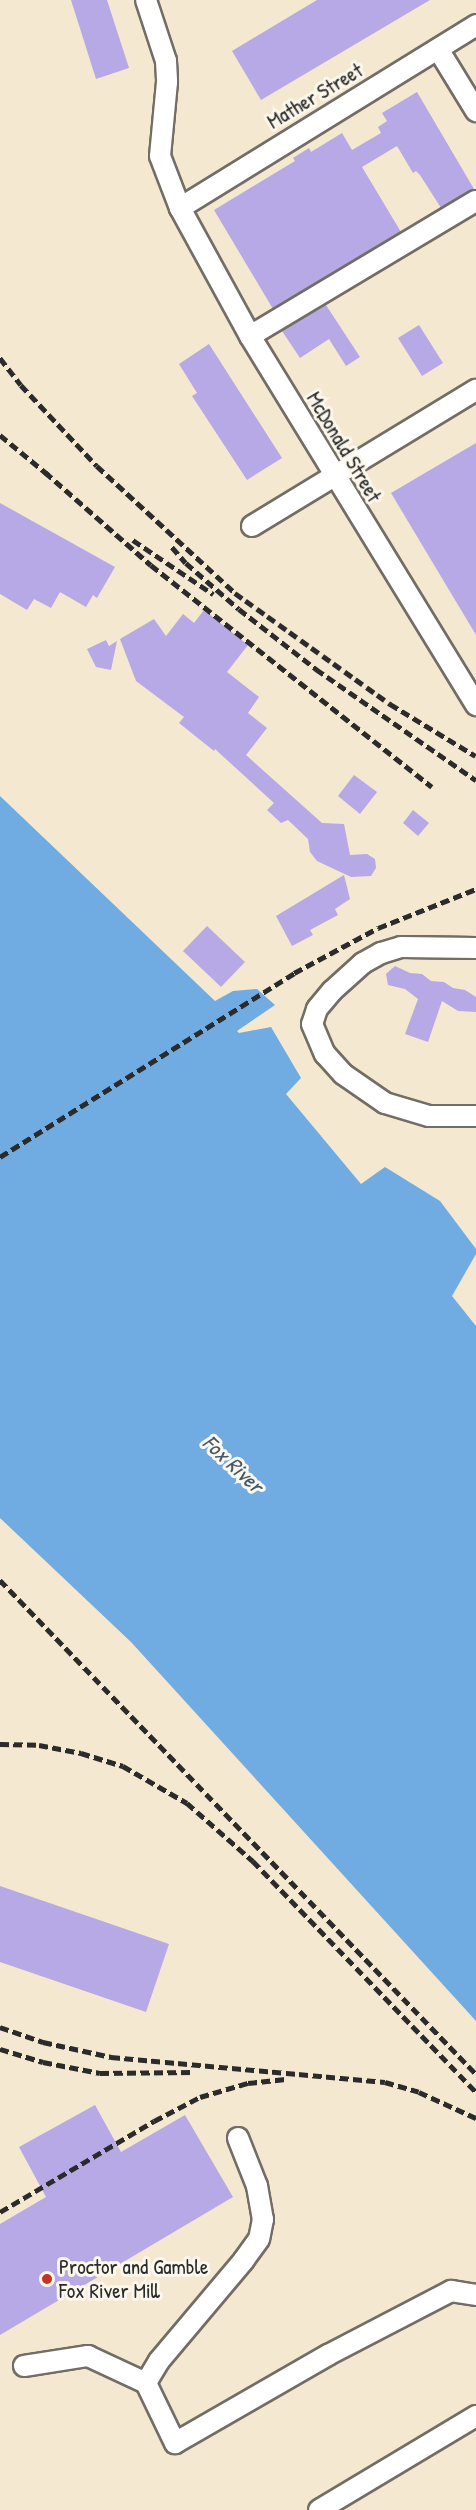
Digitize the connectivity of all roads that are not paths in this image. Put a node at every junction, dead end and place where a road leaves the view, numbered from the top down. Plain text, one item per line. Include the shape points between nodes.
1 (146, 0) edge
2 (476, 25) edge
3 (438, 49) junction
4 (476, 111) edge
5 (476, 201) edge
6 (180, 208) junction
7 (250, 336) junction
8 (476, 390) edge
9 (334, 477) junction
10 (252, 526) dead end
11 (476, 705) edge
12 (476, 948) edge
13 (476, 1116) edge
14 (238, 2138) dead end
15 (476, 2295) edge
16 (24, 2366) dead end
17 (146, 2383) junction
18 (476, 2416) edge
19 (319, 2510) edge

1 - 6 street, McDonald Street via 166,61 160,156
2 - 3 street, Mather Street
3 - 4 street
3 - 6 street, Mather Street
5 - 7 street
6 - 7 street, McDonald Street
7 - 9 street, McDonald Street
8 - 9 street
9 - 10 street
9 - 11 street, McDonald Street
12 - 13 street via 400,947 381,953 363,963 332,991 317,1009 312,1024 325,1054 343,1074 385,1103 429,1116
14 - 17 street via 257,2186 263,2219 259,2239 159,2361
15 - 17 street via 451,2291 328,2355 176,2443
16 - 17 street via 88,2356
18 - 19 street

